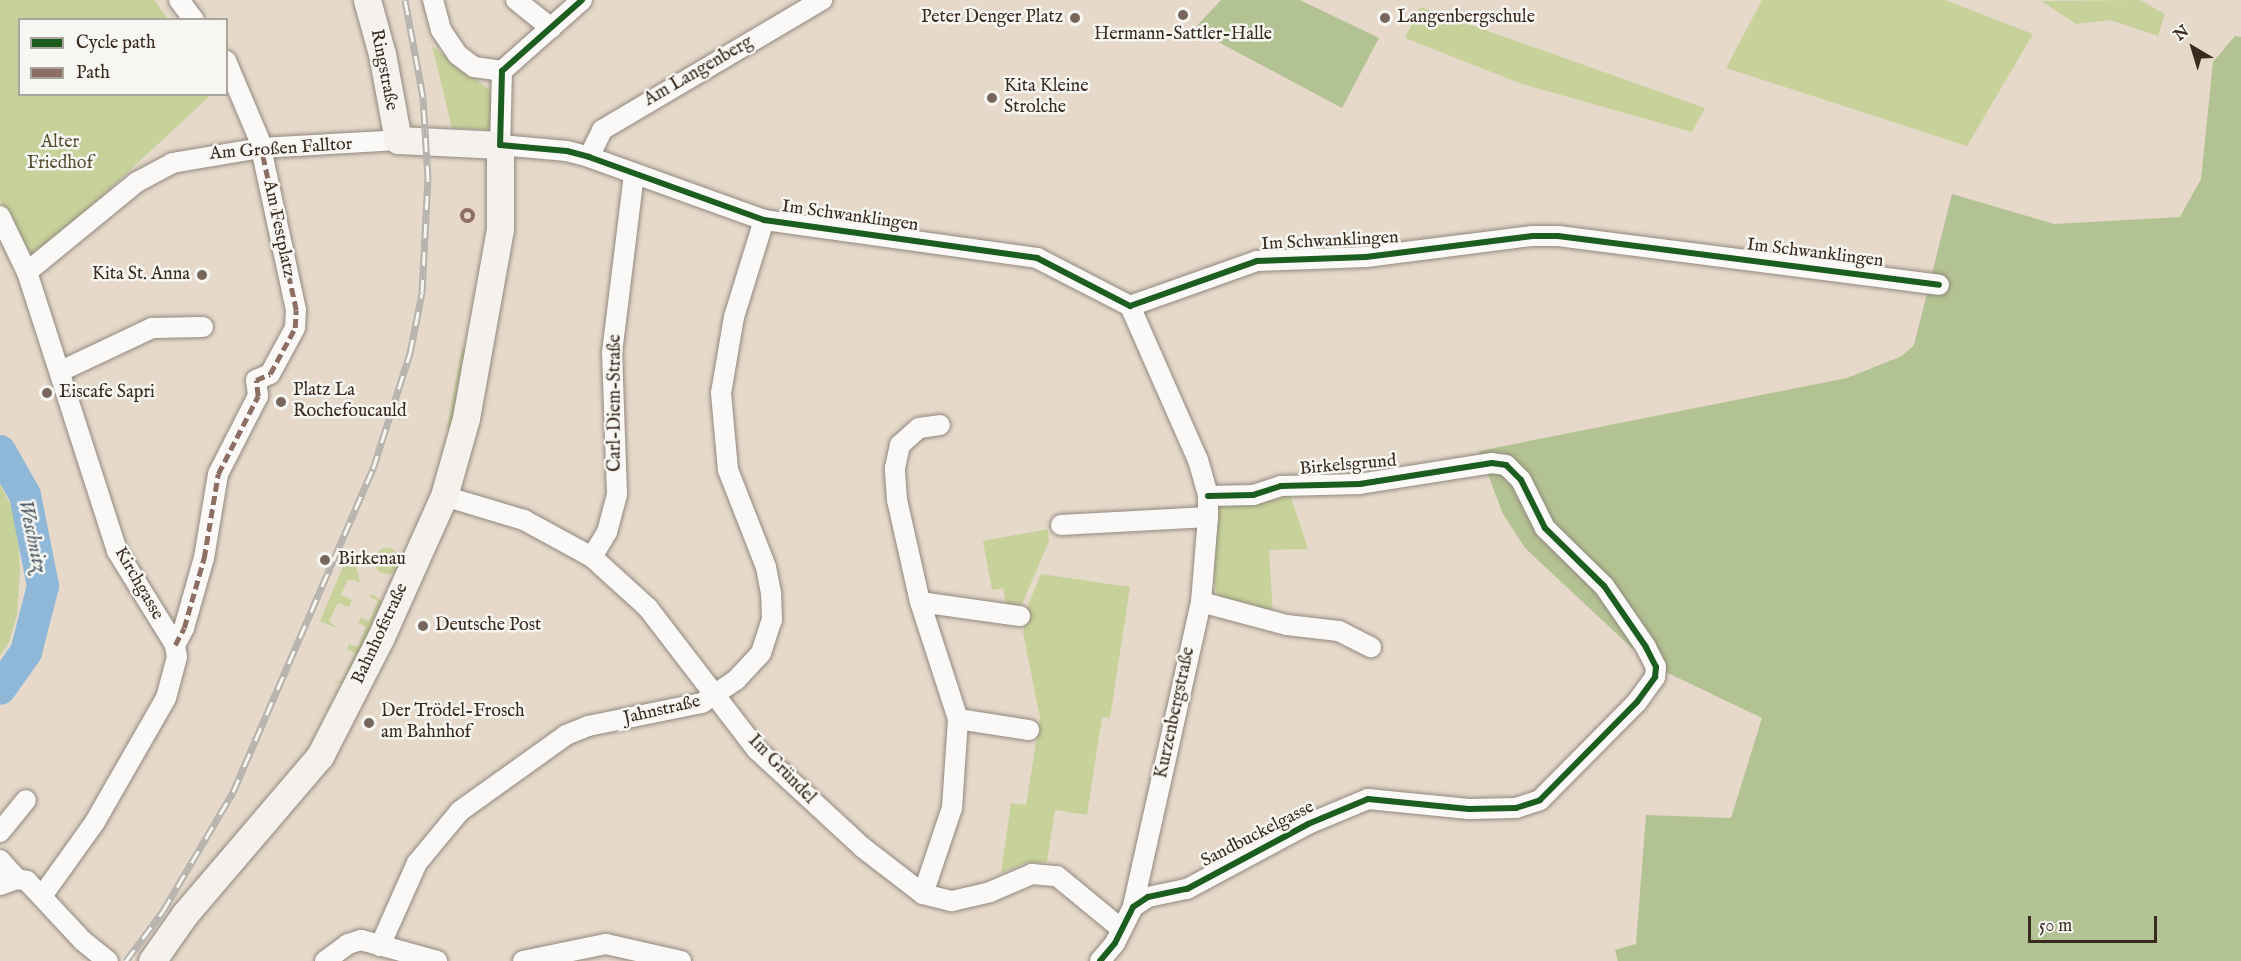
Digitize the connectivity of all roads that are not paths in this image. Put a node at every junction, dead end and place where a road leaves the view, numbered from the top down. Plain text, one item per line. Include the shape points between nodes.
1 (179, 0) edge
2 (367, 0) edge
3 (433, 0) edge
4 (516, 0) edge
5 (582, 0) edge
6 (822, 0) edge
7 (192, 18) edge
8 (551, 28) junction
9 (228, 67) edge
10 (502, 71) junction
11 (398, 140) junction
12 (500, 145) junction
13 (261, 148) junction
14 (590, 157) junction
15 (634, 173) junction
16 (0, 216) edge
17 (764, 220) junction
18 (27, 272) junction
19 (1940, 285) dead end
20 (1130, 306) junction
21 (203, 327) dead end
22 (61, 371) junction
23 (940, 425) dead end
24 (1492, 463) joint
25 (444, 496) junction
26 (1208, 496) junction
27 (1208, 517) junction
28 (1061, 525) dead end
29 (591, 557) junction
30 (920, 602) junction
31 (1201, 602) junction
32 (1020, 616) dead end
33 (175, 645) junction
34 (1371, 647) dead end
35 (718, 696) junction
36 (958, 719) junction
37 (1029, 730) dead end
38 (26, 800) dead end
39 (0, 832) edge
40 (0, 860) edge
41 (8, 882) edge
42 (922, 894) junction
43 (42, 896) junction
44 (1133, 907) junction
45 (1120, 928) junction
46 (380, 946) junction
47 (107, 961) edge
48 (152, 961) edge
49 (325, 961) edge
50 (437, 961) edge
51 (523, 961) edge
52 (681, 961) edge
53 (1100, 961) edge

1 - 7 street
2 - 11 main road, Ringstraße
3 - 10 street via 441,30 458,55 474,68
4 - 8 street
5 - 8 street
6 - 14 street, Am Langenberg via 602,130
8 - 10 street
9 - 13 street, Am Festplatz
10 - 12 street
11 - 12 main road, Am Großen Falltor
11 - 13 street, Am Großen Falltor
12 - 14 street, Im Schwanklingen
12 - 25 main road, Bahnhofstraße via 499,235 466,418
13 - 18 street, Am Großen Falltor via 186,159 160,168
13 - 33 street, Am Festplatz via 296,310 295,328 270,374 256,380 258,396 218,474 204,558
14 - 15 street, Im Schwanklingen
15 - 17 street, Im Schwanklingen
15 - 29 street, Carl-Diem-Straße via 612,353 617,494 607,532
16 - 18 street, Kirchgasse
17 - 20 street, Im Schwanklingen via 1038,258
17 - 35 street, Jahnstraße via 734,317 721,393 728,470 766,567 772,620 761,653
18 - 22 street, Kirchgasse
19 - 20 street, Im Schwanklingen via 1533,236 1366,257 1257,261
20 - 26 street, Kurzenbergstraße via 1198,460
21 - 22 street via 152,328
22 - 33 street, Kirchgasse via 117,551
23 - 30 street via 920,428 900,445 895,468 897,500
24 - 26 street, Birkelsgrund via 1360,484 1281,486 1253,495
24 - 44 street, Sandbuckelgasse via 1506,465 1521,480 1545,528 1604,586 1647,647 1656,668 1655,677 1637,702 1547,795 1532,804 1469,809 1368,799 1308,824 1187,889 1148,897
25 - 29 street, Im Gründel via 524,520
25 - 48 main road, Bahnhofstraße via 380,639 314,766 185,914
26 - 27 street, Kurzenbergstraße
27 - 28 street
27 - 31 street, Kurzenbergstraße
29 - 35 street, Im Gründel via 648,608
30 - 32 street
30 - 36 street
31 - 34 street via 1287,624 1340,631
31 - 44 street, Kurzenbergstraße
33 - 43 street via 176,669 166,698 88,834
35 - 42 street, Im Gründel via 757,750 802,795
35 - 46 street, Jahnstraße via 685,709 588,726 544,749 460,811 417,863
36 - 37 street
36 - 42 street via 952,808
38 - 39 street
40 - 41 street
41 - 43 street via 27,881
42 - 45 street, Im Gründel via 952,901 990,892 1032,874 1057,876
43 - 47 street
44 - 45 street
45 - 53 street via 1115,943
46 - 49 street via 354,941
46 - 50 street
51 - 52 street via 606,944

